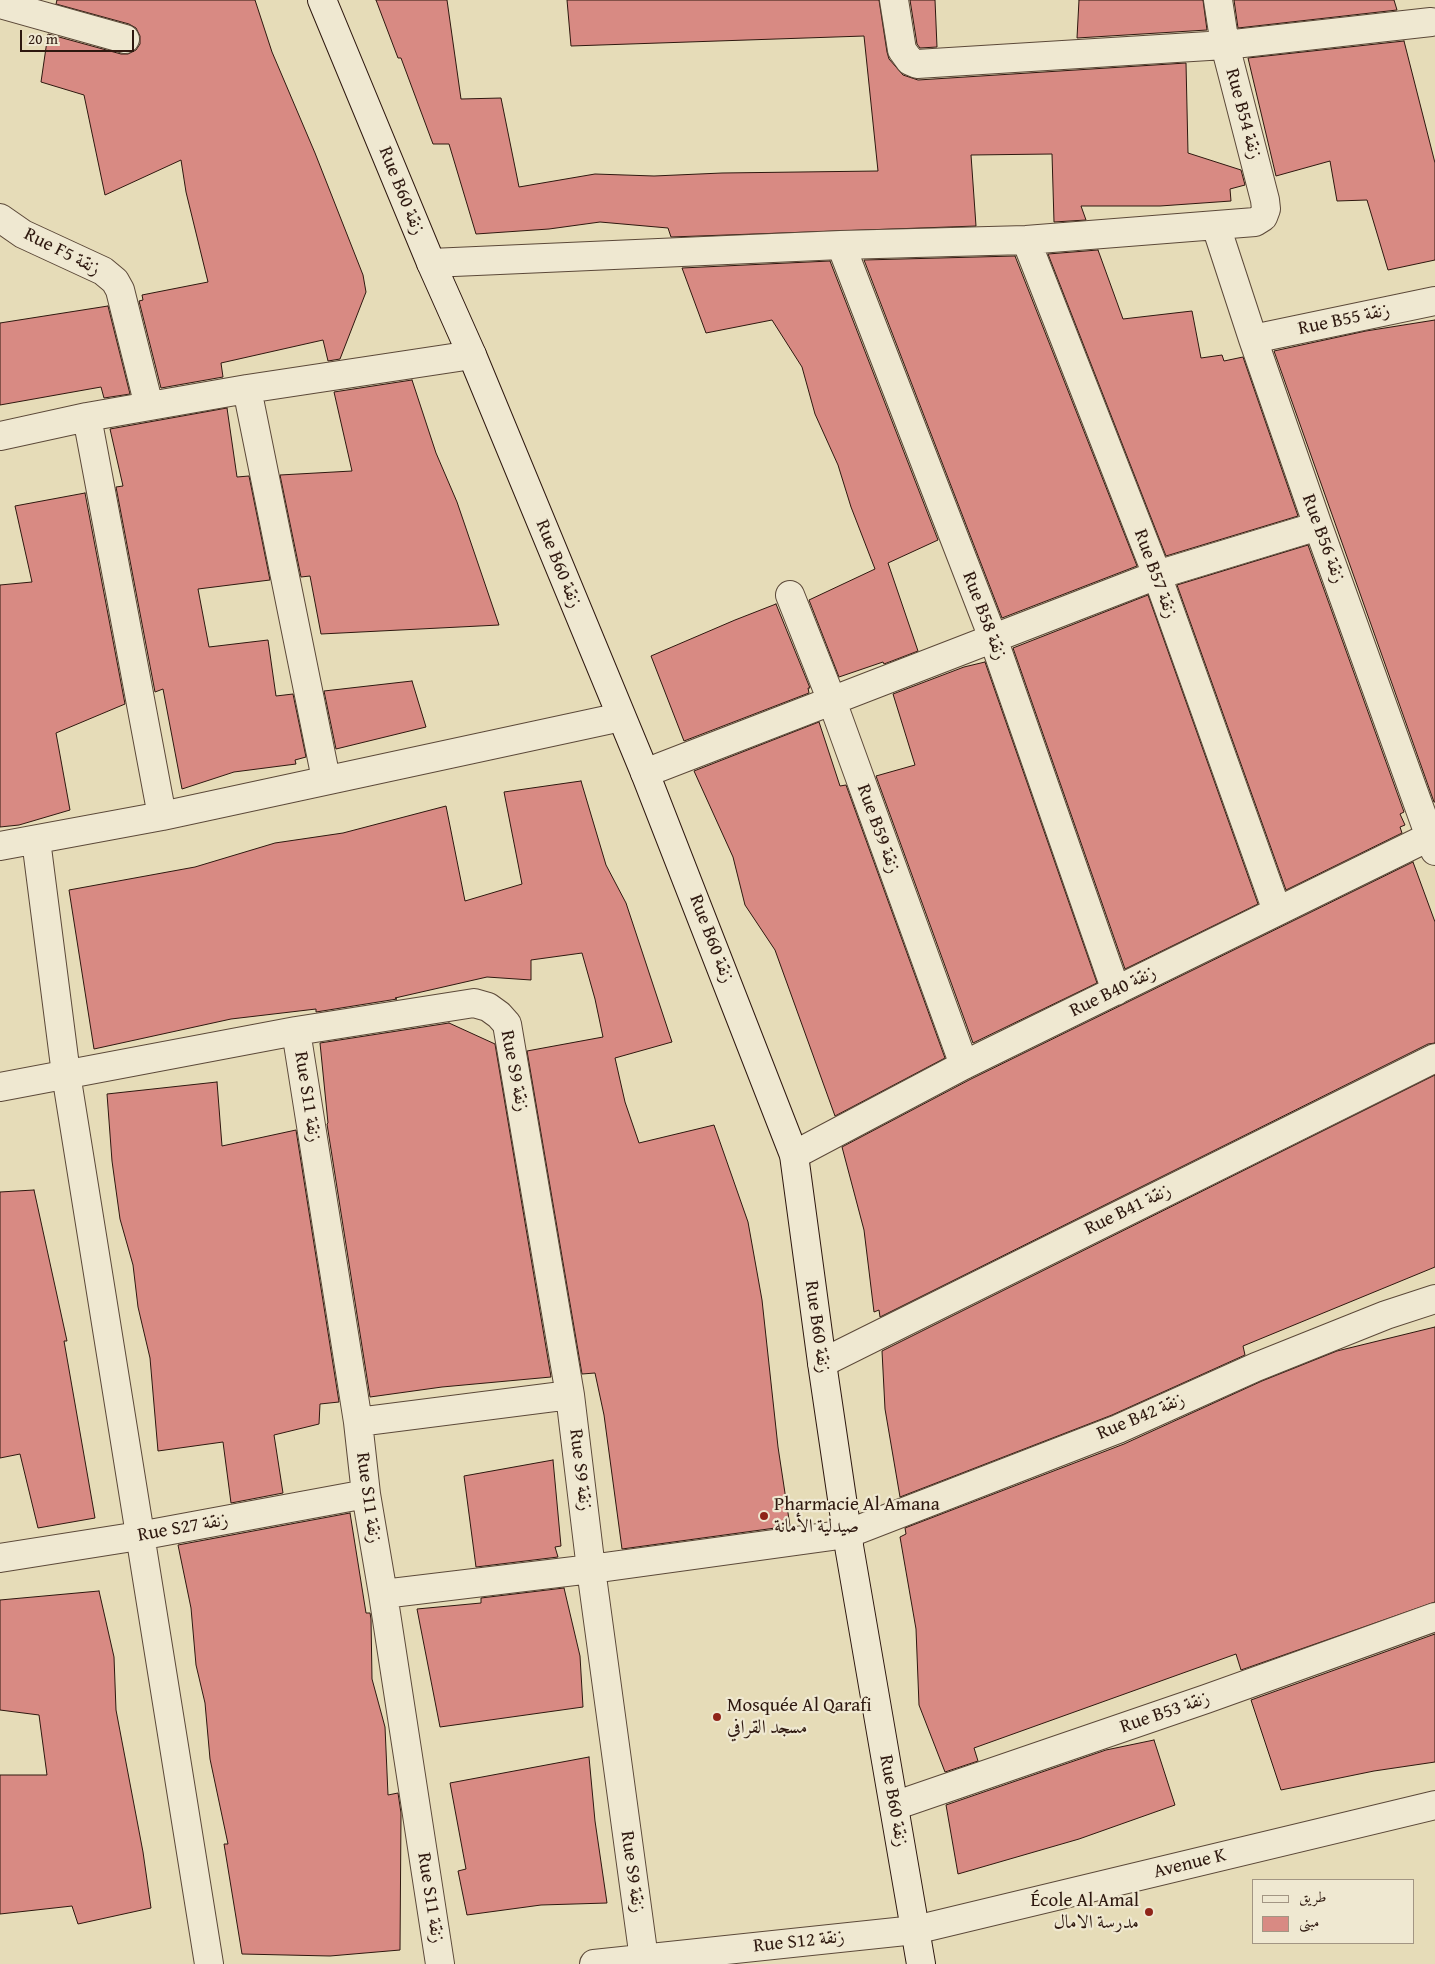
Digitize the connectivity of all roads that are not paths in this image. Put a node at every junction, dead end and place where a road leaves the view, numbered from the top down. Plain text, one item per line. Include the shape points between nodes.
1 (322, 0) edge
2 (894, 0) edge
3 (1218, 0) edge
4 (0, 4) edge
5 (1431, 20) edge
6 (126, 39) dead end
7 (1224, 45) junction
8 (0, 218) edge
9 (1216, 226) junction
10 (1026, 240) junction
11 (841, 245) junction
12 (431, 264) junction
13 (1435, 300) edge
14 (1253, 339) junction
15 (472, 355) junction
16 (247, 389) junction
17 (149, 406) junction
18 (87, 417) junction
19 (0, 436) edge
20 (1318, 526) junction
21 (1156, 575) junction
22 (790, 595) dead end
23 (993, 638) junction
24 (832, 701) junction
25 (621, 717) junction
26 (645, 772) junction
27 (326, 779) junction
28 (162, 816) junction
29 (36, 840) junction
30 (1433, 840) edge
31 (0, 846) edge
32 (1276, 911) junction
33 (1116, 991) junction
34 (296, 1031) junction
35 (1435, 1058) edge
36 (964, 1065) junction
37 (66, 1074) junction
38 (0, 1087) edge
39 (794, 1155) junction
40 (1435, 1299) edge
41 (822, 1362) junction
42 (570, 1395) junction
43 (358, 1422) junction
44 (366, 1494) junction
45 (847, 1534) junction
46 (140, 1536) junction
47 (0, 1558) edge
48 (591, 1569) junction
49 (384, 1594) junction
50 (1435, 1617) edge
51 (1435, 1805) edge
52 (894, 1806) junction
53 (915, 1930) junction
54 (721, 1957) edge
55 (644, 1958) junction
56 (209, 1964) edge
57 (440, 1964) edge
58 (594, 1964) edge
59 (921, 1964) edge

1 - 12 street, Rue B60 زنقة
2 - 7 street via 902,50 910,61 917,64
3 - 7 street, Rue B54 زنقة
4 - 6 street
5 - 7 street
7 - 9 street, Rue B54 زنقة via 1266,209 1255,222
8 - 17 street, Rue F5 زنقة via 23,234 103,272 115,281
9 - 10 street
9 - 14 street, Rue B56 زنقة
10 - 11 street
10 - 21 street, Rue B57 زنقة
11 - 12 street
11 - 23 street, Rue B58 زنقة
12 - 15 street, Rue B60 زنقة
13 - 14 street, Rue B55 زنقة
14 - 20 street, Rue B56 زنقة
15 - 16 street
15 - 25 street, Rue B60 زنقة
16 - 17 street
16 - 27 street
17 - 18 street
18 - 19 street
18 - 28 street
20 - 21 street
20 - 30 street, Rue B56 زنقة
21 - 23 street
21 - 32 street, Rue B57 زنقة
22 - 24 street, Rue B59 زنقة
23 - 24 street
23 - 33 street, Rue B58 زنقة
24 - 26 street
24 - 36 street, Rue B59 زنقة
25 - 26 street, Rue B60 زنقة
25 - 27 street
26 - 39 street, Rue B60 زنقة
27 - 28 street
28 - 29 street
29 - 31 street
29 - 37 street
30 - 32 street, Rue B40 زنقة
32 - 33 street, Rue B40 زنقة
33 - 36 street, Rue B40 زنقة
34 - 37 street
34 - 42 street, Rue S9 زنقة via 474,1003 488,1007 507,1024
34 - 43 street, Rue S11 زنقة
35 - 41 street, Rue B41 زنقة
36 - 39 street, Rue B40 زنقة
37 - 38 street
37 - 46 street
39 - 41 street, Rue B60 زنقة
40 - 45 street, Rue B42 زنقة via 1386,1315 1118,1429
41 - 45 street, Rue B60 زنقة
42 - 43 street
42 - 48 street, Rue S9 زنقة
43 - 44 street, Rue S11 زنقة
44 - 46 street, Rue S27 زنقة
44 - 49 street, Rue S11 زنقة
45 - 48 street, Rue B42 زنقة
45 - 52 street, Rue B60 زنقة
46 - 47 street, Rue S27 زنقة
46 - 56 street
48 - 49 street, Rue B42 زنقة
48 - 55 street, Rue S9 زنقة
49 - 57 street, Rue S11 زنقة
50 - 52 street, Rue B53 زنقة
51 - 53 street, Avenue K
52 - 53 street, Rue B60 زنقة
53 - 54 street, Rue S12 زنقة
53 - 59 street, Rue B60 زنقة
54 - 55 street, Rue S12 زنقة
55 - 58 street, Rue S12 زنقة

